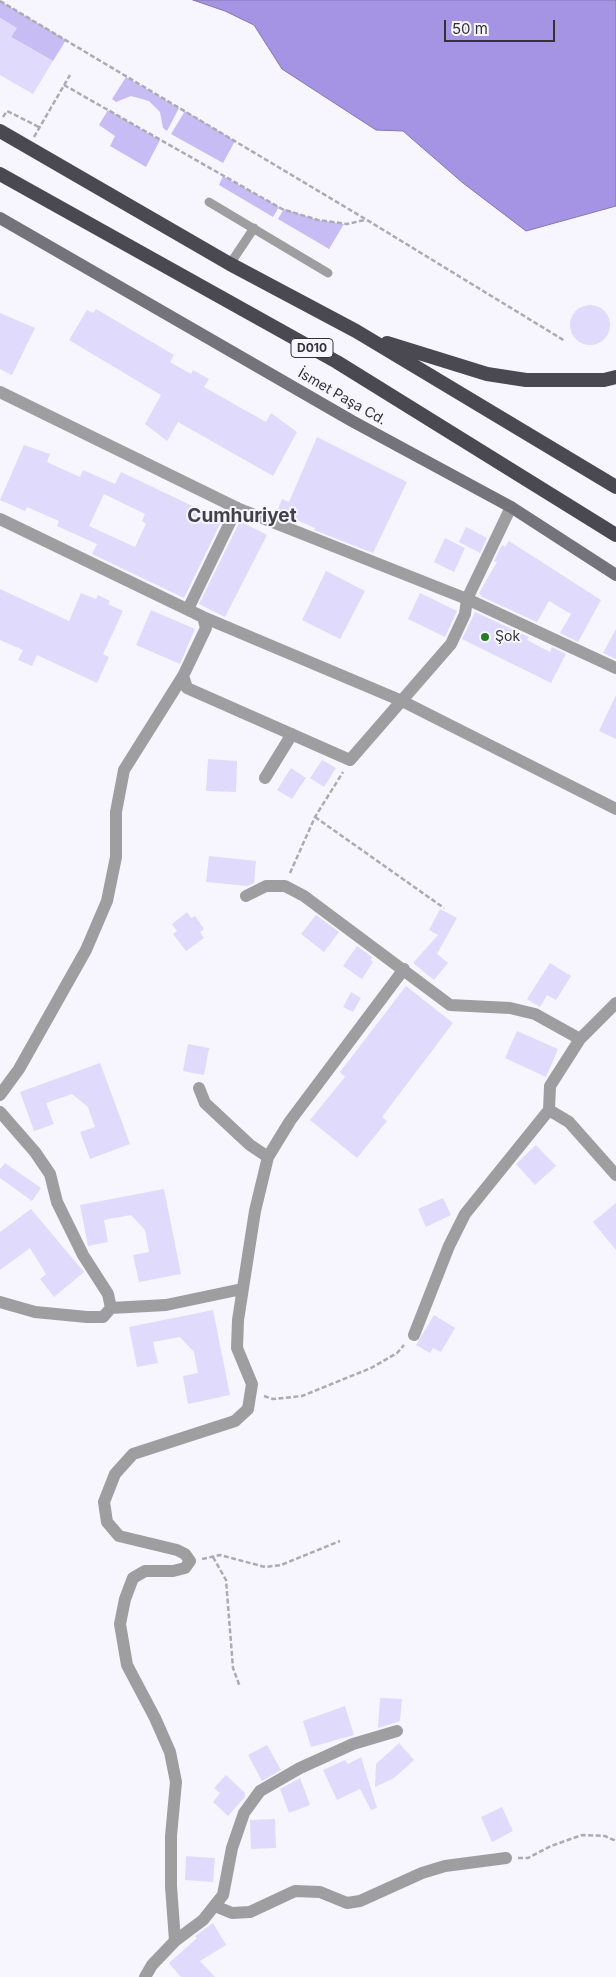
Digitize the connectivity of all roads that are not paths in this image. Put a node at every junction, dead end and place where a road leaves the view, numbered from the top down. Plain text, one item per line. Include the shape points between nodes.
1 (0, 131) edge
2 (0, 174) edge
3 (210, 202) dead end
4 (0, 218) edge
5 (254, 228) junction
6 (230, 264) junction
7 (328, 273) dead end
8 (356, 331) junction
9 (616, 377) edge
10 (0, 392) edge
11 (616, 487) edge
12 (237, 508) junction
13 (511, 508) junction
14 (0, 519) edge
15 (616, 535) edge
16 (616, 575) edge
17 (467, 599) junction
18 (188, 608) junction
19 (203, 617) junction
20 (616, 668) edge
21 (183, 676) junction
22 (402, 702) junction
23 (292, 734) junction
24 (265, 778) dead end
25 (616, 809) edge
26 (246, 896) dead end
27 (404, 969) junction
28 (616, 1003) edge
29 (580, 1039) junction
30 (199, 1088) dead end
31 (0, 1095) edge
32 (549, 1110) junction
33 (0, 1112) edge
34 (268, 1157) junction
35 (616, 1175) edge
36 (242, 1289) junction
37 (0, 1302) edge
38 (111, 1308) junction
39 (414, 1335) road end
40 (397, 1731) dead end
41 (506, 1858) road end
42 (215, 1906) junction
43 (175, 1941) junction
44 (145, 1977) edge

1 - 6 highway, D010
2 - 15 highway, D010 via 336,362
3 - 5 lane
4 - 13 main road, İsmet Paşa Cd. via 352,421
5 - 6 lane
5 - 7 lane
6 - 8 highway, D010
8 - 9 highway via 487,374 526,380 604,380
8 - 11 highway, D010
10 - 12 street
12 - 17 street
12 - 18 street
13 - 16 main road, İsmet Paşa Cd.
13 - 17 street
14 - 18 street
17 - 20 street
17 - 22 street via 465,614 451,644
18 - 19 street
19 - 21 street via 206,628
19 - 22 street
21 - 23 street via 187,688
21 - 31 street via 124,770 116,812 116,857 107,902 86,950 19,1069
22 - 23 street via 350,760
22 - 25 street
23 - 24 street
26 - 27 street via 266,886 285,886 304,896
27 - 29 street via 450,1005 510,1008 535,1014
27 - 34 street via 296,1113
28 - 29 street
29 - 32 street via 550,1086
30 - 34 street via 205,1102 250,1145
32 - 35 street via 569,1122
32 - 39 street via 465,1214
33 - 38 street via 50,1174 56,1202 83,1255 108,1294
34 - 36 street via 254,1211
36 - 38 street via 166,1305
36 - 43 street via 237,1348 252,1384 248,1409 235,1421 133,1454 115,1474 104,1502 107,1522 119,1536 177,1550 190,1561 185,1568 145,1571 133,1578 120,1624 127,1666 170,1752 176,1782 171,1836
37 - 38 street via 36,1312 86,1317 103,1317
40 - 42 street via 353,1744 260,1791 244,1813 232,1848 223,1895
41 - 42 street via 445,1866 360,1901 347,1903 320,1892 295,1891 250,1912 232,1914
42 - 43 street via 203,1920
43 - 44 street via 152,1964

